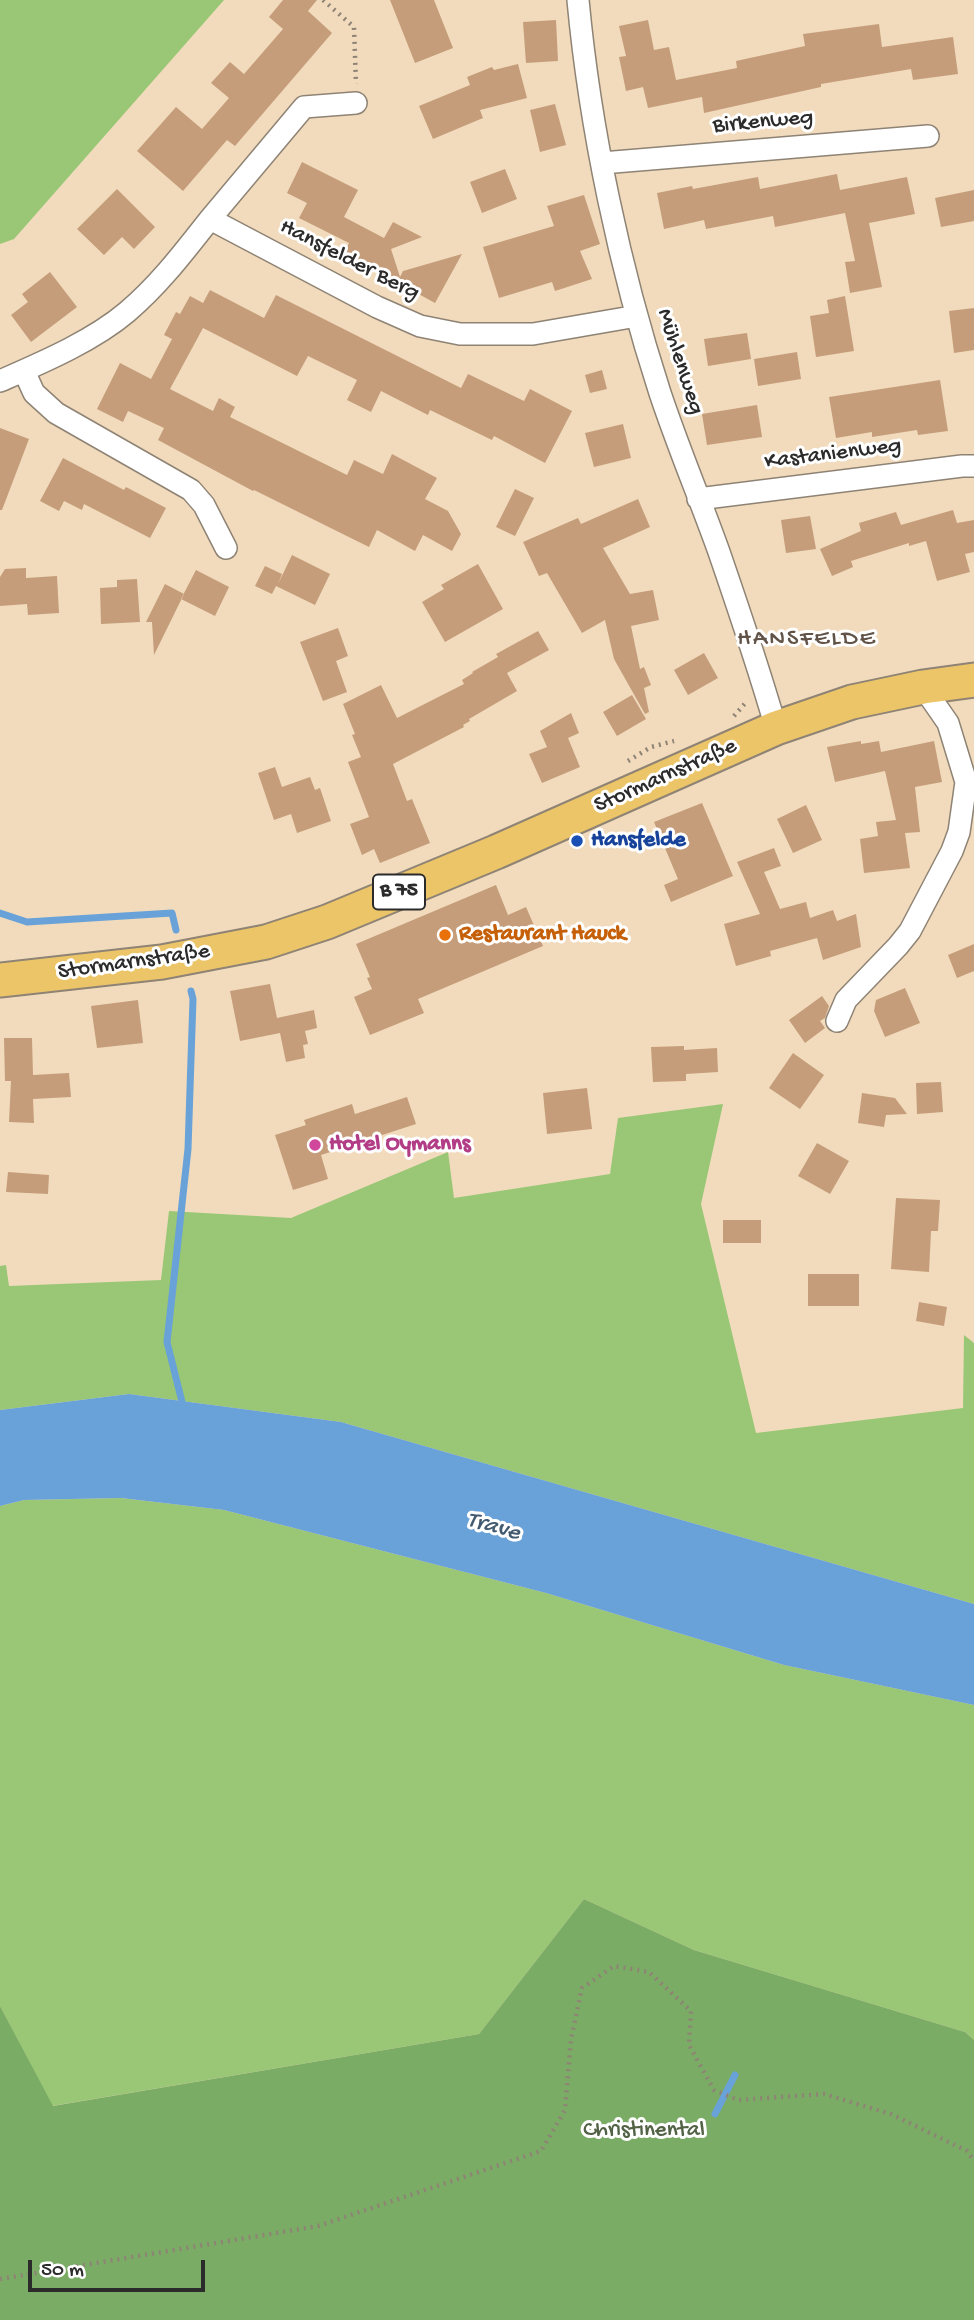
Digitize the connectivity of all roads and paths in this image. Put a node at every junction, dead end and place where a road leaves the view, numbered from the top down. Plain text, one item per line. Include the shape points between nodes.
1 (323, 0) edge
2 (578, 0) edge
3 (356, 103) joint
4 (928, 136) dead end
5 (602, 163) junction
6 (210, 219) junction
7 (636, 316) junction
8 (24, 371) junction
9 (0, 381) edge
10 (974, 466) edge
11 (698, 499) junction
12 (226, 548) dead end
13 (974, 680) edge
14 (923, 687) junction
15 (767, 695) junction
16 (731, 719) dead end
17 (776, 729) junction
18 (684, 738) dead end
19 (618, 767) dead end
20 (0, 980) edge
21 (836, 1021) dead end
22 (974, 2161) edge
23 (0, 2279) edge

1 - 3 path via 354,27
2 - 5 street, Mühlenweg
3 - 6 street via 304,107
4 - 5 street, Birkenweg
5 - 7 street, Mühlenweg
6 - 7 street, Hansfelder Berg via 420,326 460,334 533,334
6 - 8 street via 127,313
7 - 11 street, Mühlenweg
8 - 9 street
8 - 12 street via 34,393 56,413 191,490
10 - 11 street, Kastanienweg
11 - 15 street, Mühlenweg
13 - 14 main road, Stormarnstraße / B 75
14 - 17 main road, Stormarnstraße / B 75 via 852,702
14 - 21 street via 947,723 966,782 959,832 909,931 846,1000
15 - 16 path via 748,700
15 - 17 street, Mühlenweg
17 - 20 main road, Stormarnstraße / B 75 via 327,922 245,947 162,962
18 - 19 path via 651,747
22 - 23 path via 967,2151 891,2114 824,2094 738,2100 714,2090 689,2045 691,2011 649,1972 614,1966 582,1988 571,2039 565,2110 541,2151 318,2226

